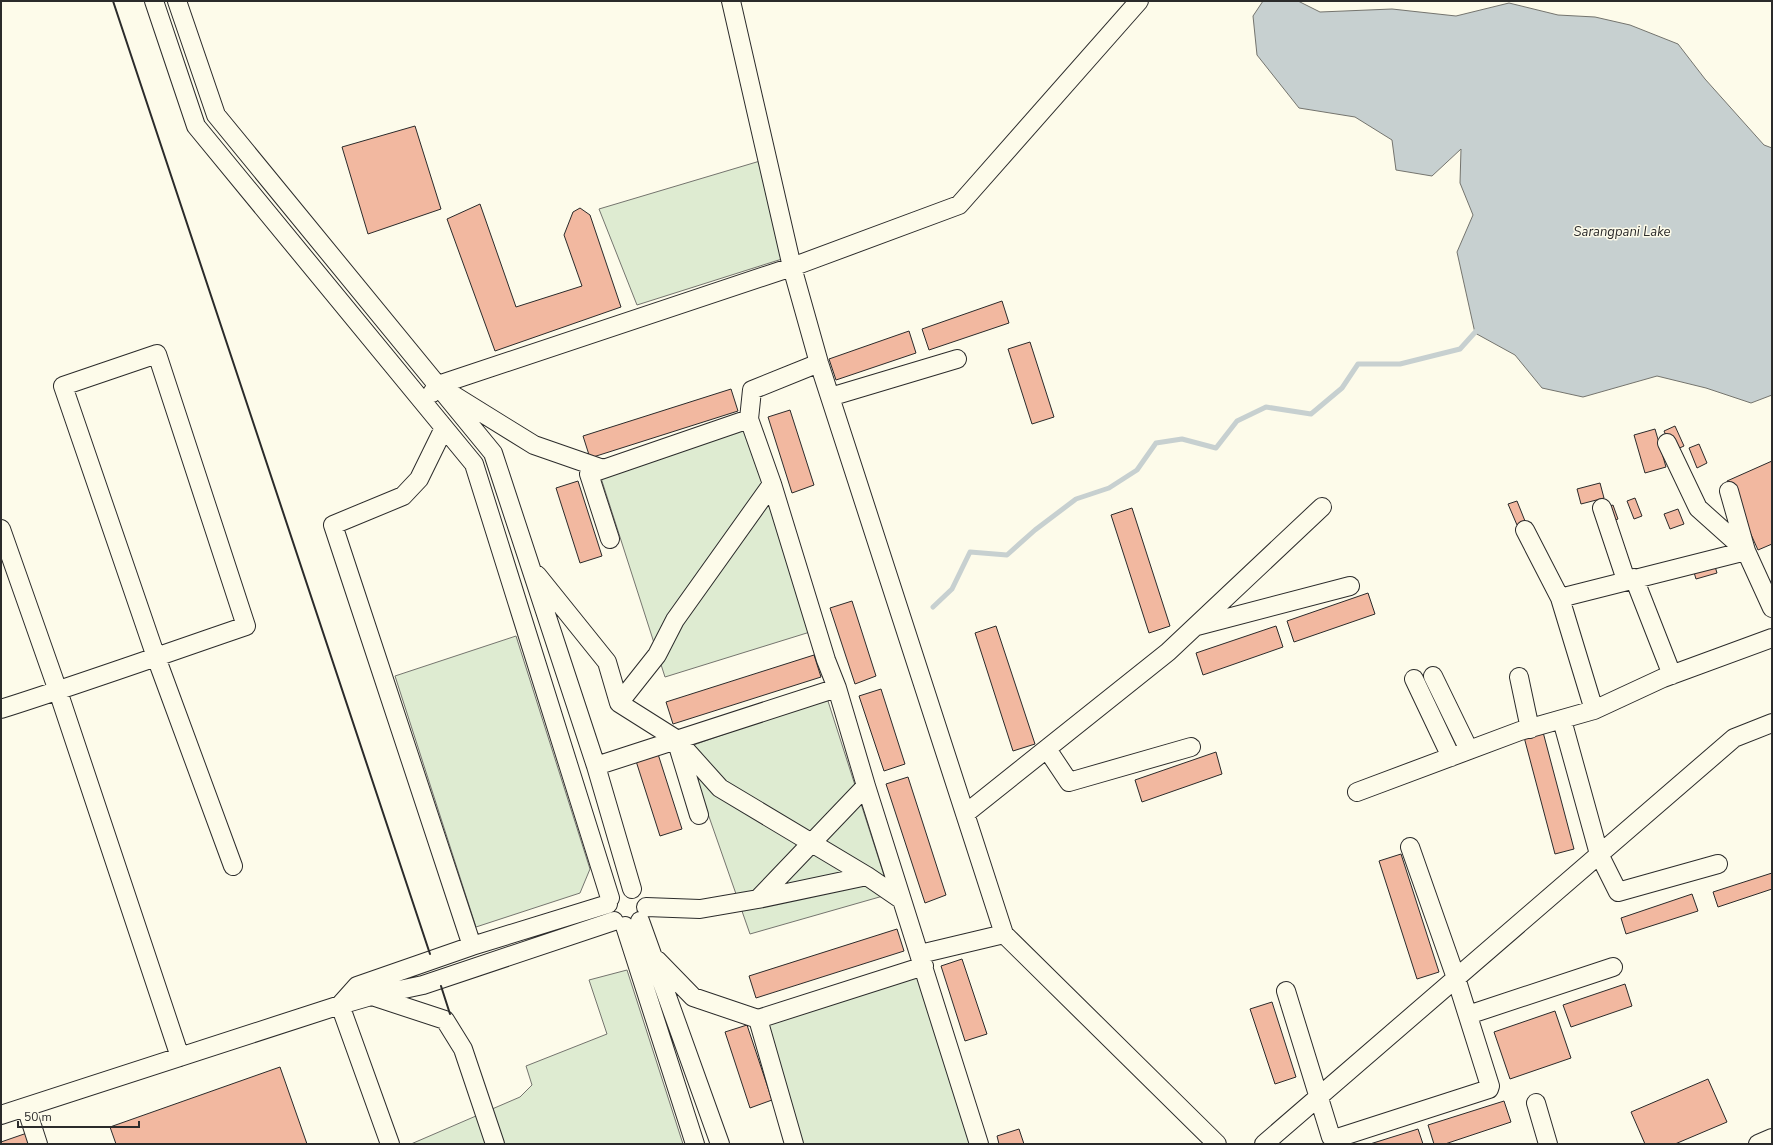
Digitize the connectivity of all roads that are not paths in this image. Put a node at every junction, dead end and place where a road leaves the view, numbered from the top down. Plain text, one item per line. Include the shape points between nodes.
1 (154, 1) edge
2 (177, 1) edge
3 (731, 1) edge
4 (1139, 1) edge
5 (792, 267) junction
6 (957, 359) dead end
7 (819, 363) junction
8 (438, 385) junction
9 (830, 397) junction
10 (424, 403) junction
11 (749, 419) junction
12 (444, 428) junction
13 (1667, 443) dead end
14 (603, 469) junction
15 (772, 484) junction
16 (1729, 491) dead end
17 (1322, 507) dead end
18 (1602, 508) dead end
19 (1, 529) edge
20 (1525, 530) dead end
21 (610, 539) dead end
22 (1746, 551) junction
23 (530, 566) junction
24 (1630, 579) junction
25 (1350, 586) dead end
26 (1560, 598) junction
27 (1772, 608) edge
28 (1195, 627) junction
29 (1772, 638) edge
30 (156, 657) junction
31 (1672, 675) junction
32 (1434, 676) dead end
33 (1519, 677) dead end
34 (1414, 679) dead end
35 (837, 688) junction
36 (58, 691) junction
37 (619, 703) junction
38 (1, 709) edge
39 (1594, 710) junction
40 (1562, 720) junction
41 (1772, 723) edge
42 (1530, 729) junction
43 (587, 738) junction
44 (676, 739) junction
45 (562, 746) junction
46 (1191, 747) dead end
47 (1047, 749) junction
48 (1469, 750) junction
49 (1451, 757) junction
50 (596, 766) junction
51 (866, 786) junction
52 (1357, 792) dead end
53 (965, 814) junction
54 (699, 815) dead end
55 (813, 844) junction
56 (1410, 847) dead end
57 (1599, 854) junction
58 (1718, 864) dead end
59 (233, 866) dead end
60 (867, 876) junction
61 (632, 889) junction
62 (758, 899) junction
63 (902, 900) junction
64 (609, 901) junction
65 (631, 919) junction
66 (1004, 934) junction
67 (472, 946) junction
68 (652, 956) junction
69 (922, 960) junction
70 (1613, 967) dead end
71 (1456, 978) junction
72 (1286, 991) dead end
73 (372, 996) junction
74 (340, 1005) junction
75 (1468, 1015) junction
76 (758, 1018) junction
77 (180, 1057) junction
78 (1318, 1098) junction
79 (1536, 1103) dead end
80 (26, 1107) junction
81 (1, 1115) edge
82 (713, 1122) junction
83 (1772, 1138) edge
84 (38, 1144) edge
85 (390, 1144) edge
86 (495, 1144) edge
87 (695, 1144) edge
88 (720, 1144) edge
89 (730, 1144) edge
90 (794, 1144) edge
91 (979, 1144) edge
92 (1217, 1144) edge
93 (1264, 1144) edge
94 (1548, 1144) edge
95 (1758, 1144) edge

1 - 10 street via 196,126
2 - 8 street via 216,115
3 - 5 street
4 - 5 street via 959,205
5 - 7 street
5 - 8 street
6 - 9 street
7 - 9 street
7 - 11 street via 752,390
8 - 10 street
8 - 14 street via 534,445
8 - 23 street via 493,453
9 - 53 street
10 - 12 street
11 - 14 street
11 - 15 street
12 - 45 street via 474,464
12 - 67 street via 418,479 403,496 333,525
13 - 22 street via 1698,508
14 - 21 street via 589,474
15 - 35 street
15 - 37 street via 675,620 657,654
16 - 22 street
17 - 28 street
18 - 24 street
19 - 36 street
20 - 26 street
22 - 24 street
22 - 27 street
23 - 37 street via 607,662
23 - 43 street
24 - 26 street
24 - 31 street
25 - 28 street
26 - 39 street
28 - 47 street via 1168,652
29 - 31 street
30 - 30 street via 246,626 157,354 64,386
30 - 36 street
30 - 59 street
31 - 39 street
32 - 48 street
33 - 42 street
34 - 49 street
35 - 44 street
35 - 51 street
36 - 38 street
36 - 77 street
37 - 44 street
39 - 40 street
40 - 42 street
40 - 57 street
41 - 57 street via 1734,738
42 - 48 street
43 - 45 street
43 - 50 street
44 - 50 street
44 - 54 street
44 - 55 street via 720,788
45 - 64 street
46 - 47 street via 1069,782
47 - 53 street
48 - 49 street
49 - 52 street
50 - 61 street
51 - 55 street
51 - 63 street
53 - 66 street
55 - 60 street
55 - 62 street
56 - 71 street
57 - 58 street via 1618,892
57 - 71 street
60 - 62 street
60 - 63 street
61 - 64 street via 619,890
61 - 65 street via 642,895
62 - 65 street
63 - 69 street
64 - 65 street via 610,916
64 - 67 street
65 - 68 street
65 - 73 street via 423,985
65 - 87 street
66 - 69 street
66 - 92 street
67 - 74 street via 357,986
68 - 76 street via 693,997
68 - 82 street
69 - 76 street
69 - 91 street
70 - 75 street
71 - 75 street
71 - 78 street
72 - 78 street
73 - 74 street
73 - 86 street via 445,1020 463,1048
74 - 77 street
74 - 85 street
75 - 78 street via 1490,1086 1486,1091 1334,1140
76 - 90 street
77 - 80 street
78 - 93 street
79 - 94 street
80 - 81 street
80 - 84 street
82 - 88 street
82 - 89 street
83 - 95 street

